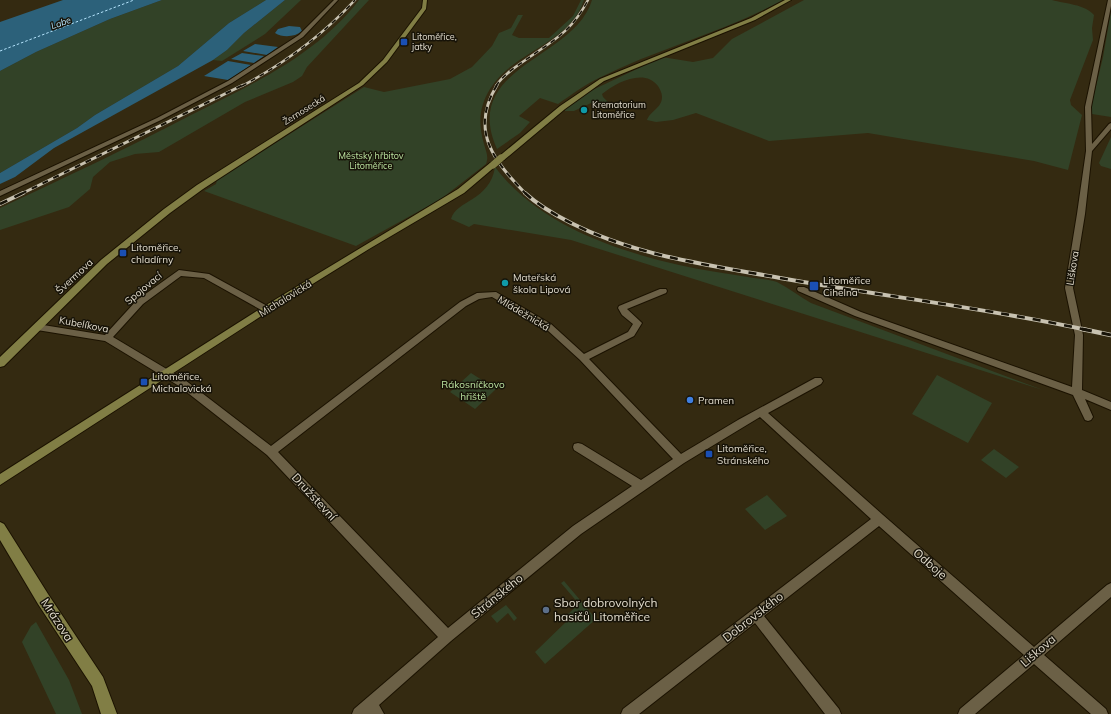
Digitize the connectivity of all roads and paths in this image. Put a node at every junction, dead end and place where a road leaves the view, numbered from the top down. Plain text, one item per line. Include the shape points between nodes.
1 (336, 0) edge
2 (425, 0) edge
3 (789, 0) edge
4 (1110, 0) edge
5 (1111, 125) edge
6 (1089, 151) junction
7 (0, 194) edge
8 (167, 211) joint
9 (801, 289) dead end
10 (663, 292) dead end
11 (266, 309) junction
12 (36, 327) junction
13 (107, 338) junction
14 (583, 358) junction
15 (0, 363) edge
16 (167, 374) junction
17 (818, 381) dead end
18 (1077, 392) junction
19 (1111, 406) edge
20 (761, 412) junction
21 (1088, 417) dead end
22 (578, 447) dead end
23 (271, 452) junction
24 (680, 460) junction
25 (0, 480) edge
26 (641, 486) junction
27 (879, 519) junction
28 (0, 528) edge
29 (1111, 589) edge
30 (756, 615) junction
31 (447, 637) junction
32 (1033, 655) junction
33 (374, 709) edge
34 (110, 714) edge
35 (359, 714) edge
36 (628, 714) edge
37 (834, 714) edge
38 (965, 714) edge
39 (1101, 714) edge

1 - 7 street via 301,36 230,82 159,119
2 - 8 street, Žernosecká via 424,8 386,61 361,84 200,187
3 - 11 street, Michalovická, bridge via 753,19 602,80 562,107 461,191
4 - 6 street, Liškova via 1088,107
5 - 6 street
6 - 18 street, Liškova via 1069,288 1079,335
8 - 12 street, Švermova via 104,262
9 - 18 street via 858,314
10 - 14 street via 622,308 638,323 632,334
11 - 13 street, Spojovací via 206,276 179,273 140,302
11 - 16 street, Michalovická
12 - 13 street, Kubelíkova
12 - 15 street, Švermova
13 - 16 street, Kubelíkova
14 - 23 street, Mládežnická via 548,326 494,294 477,296 463,304
14 - 24 street, Mládežnická
16 - 23 street, Družstevní via 182,382
16 - 25 street, Michalovická
17 - 20 street, Stránského
18 - 19 street
18 - 21 street, Liškova
20 - 24 street, Stránského
20 - 27 street, Odboje
22 - 26 street
23 - 31 street, Družstevní
24 - 26 street, Stránského
26 - 31 street, Stránského via 576,530
27 - 30 street, Dobrovského
27 - 32 street, Odboje
28 - 34 street, Mrázova via 98,682
29 - 32 street, Liškova
30 - 36 street, Dobrovského
30 - 37 street
31 - 33 street, Stránského
32 - 38 street, Liškova
32 - 39 street, Odboje
33 - 35 street, Stránského

